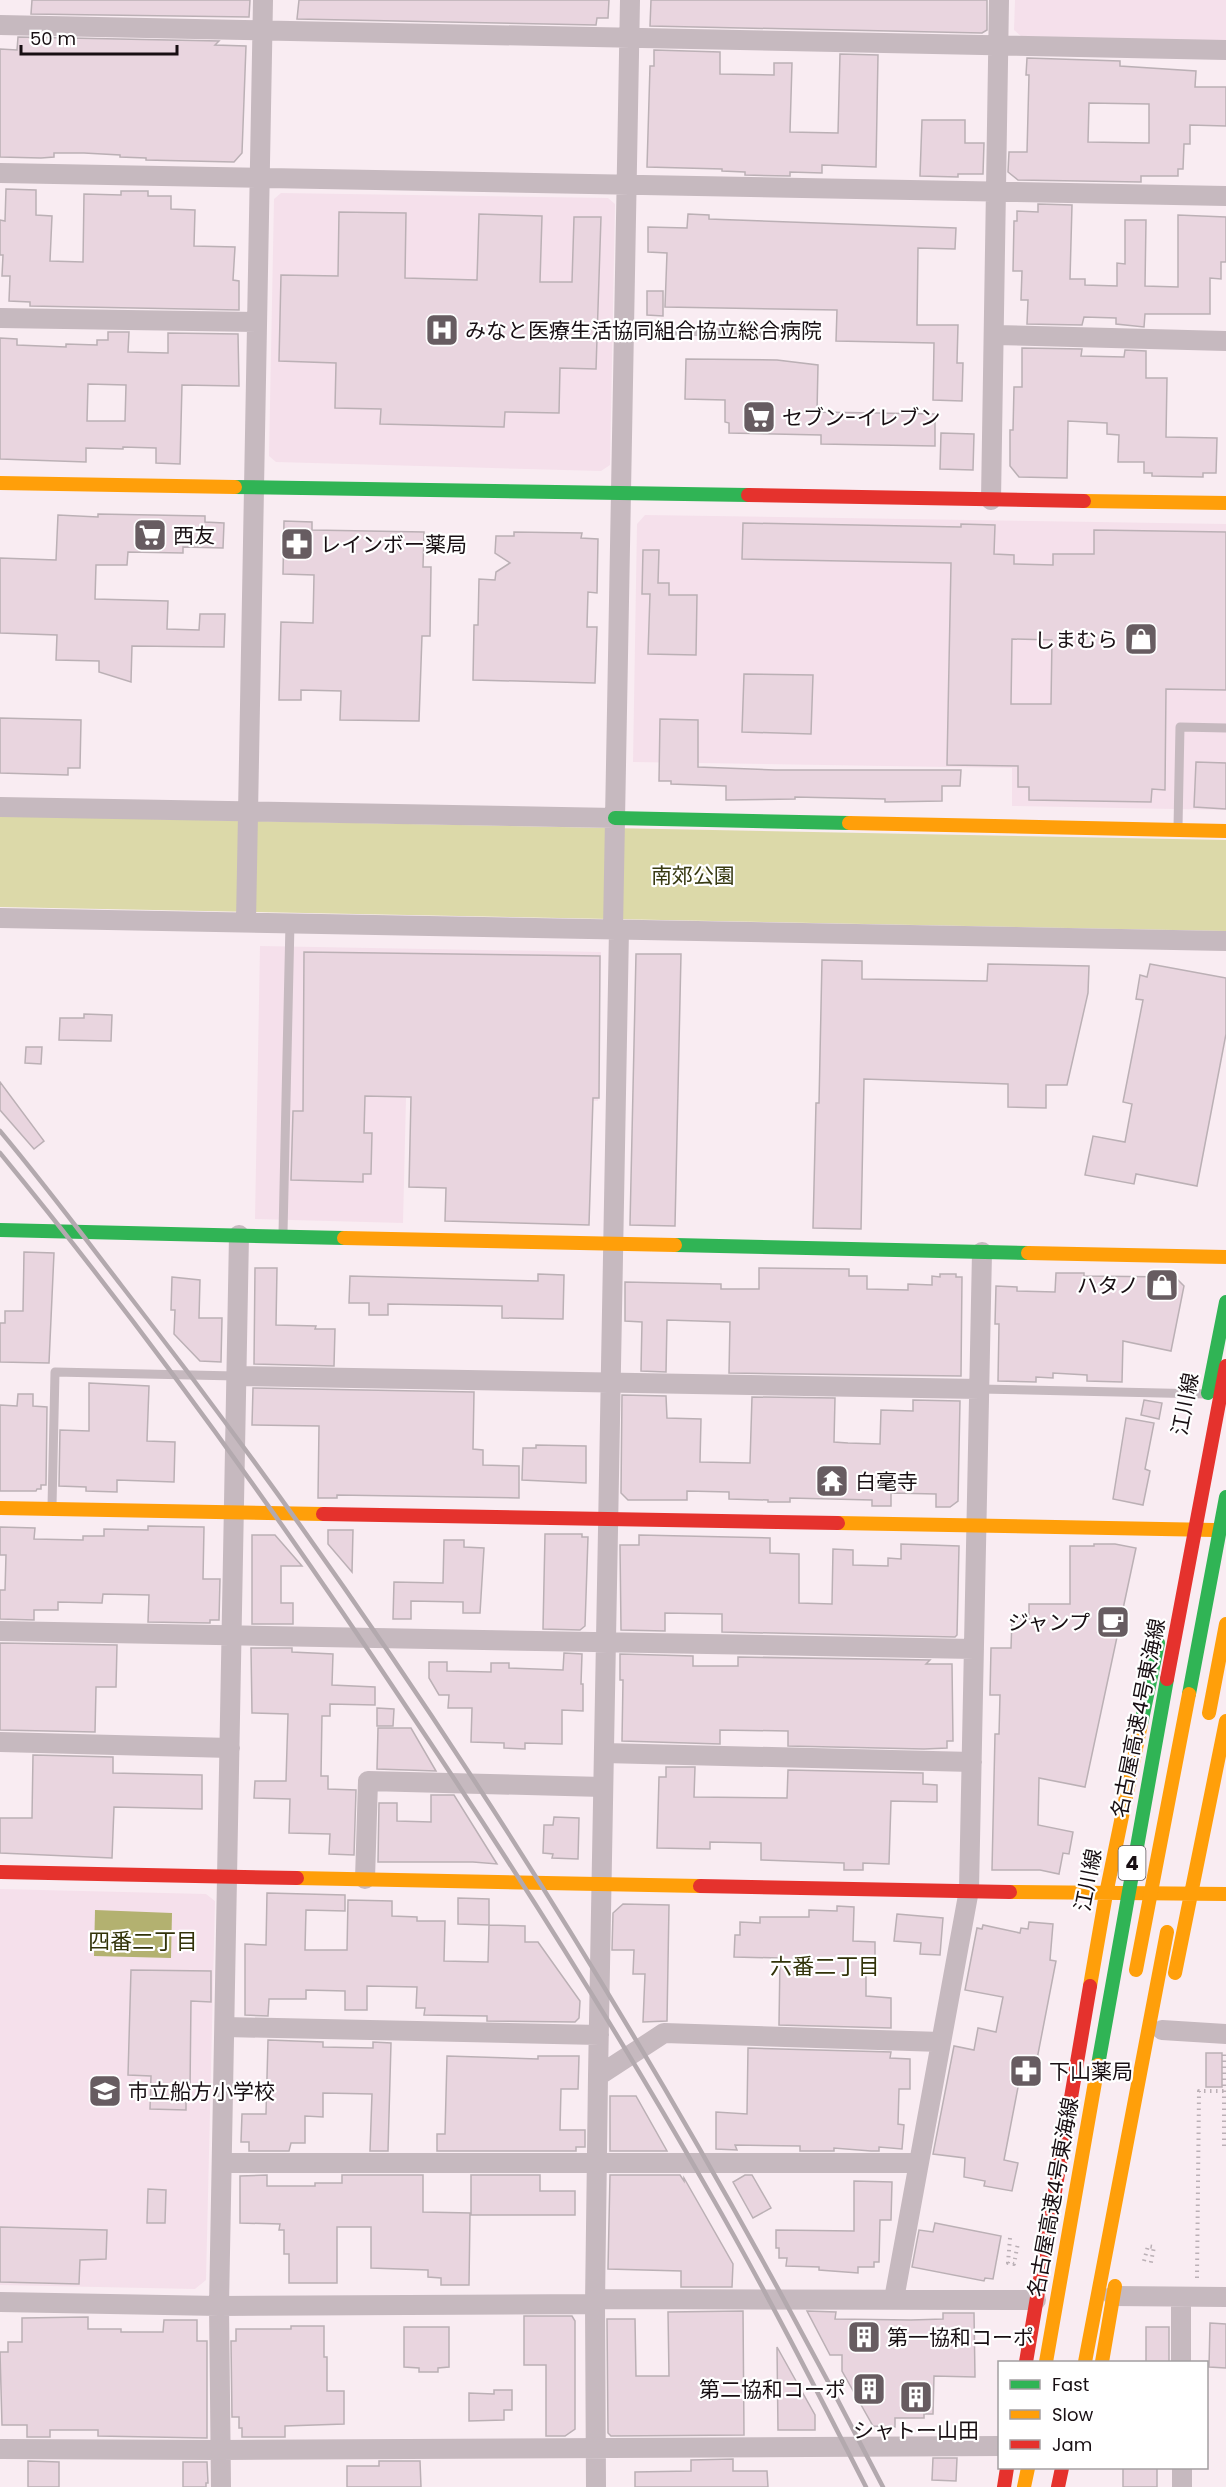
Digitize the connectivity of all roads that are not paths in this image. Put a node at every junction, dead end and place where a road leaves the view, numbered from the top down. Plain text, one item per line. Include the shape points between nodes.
1 (263, 0) edge
2 (630, 0) edge
3 (999, 0) edge
4 (0, 26) edge
5 (262, 30) junction
6 (629, 37) junction
7 (999, 46) junction
8 (1226, 51) edge
9 (0, 173) edge
10 (259, 178) junction
11 (627, 186) junction
12 (996, 192) junction
13 (1226, 196) edge
14 (0, 318) edge
15 (257, 322) junction
16 (624, 330) junction
17 (816, 334) dead end
18 (994, 335) junction
19 (1226, 341) edge
20 (0, 483) edge
21 (253, 488) junction
22 (621, 494) junction
23 (991, 500) junction
24 (1226, 503) edge
25 (1226, 729) edge
26 (0, 807) edge
27 (248, 812) junction
28 (615, 818) junction
29 (1178, 830) junction
30 (1226, 831) edge
31 (0, 918) edge
32 (246, 922) junction
33 (290, 923) junction
34 (616, 929) junction
35 (1226, 941) edge
36 (0, 1230) edge
37 (239, 1235) junction
38 (283, 1236) junction
39 (613, 1244) junction
40 (982, 1252) junction
41 (1226, 1257) edge
42 (1226, 1302) edge
43 (1226, 1366) edge
44 (236, 1376) junction
45 (611, 1382) junction
46 (979, 1389) junction
47 (1208, 1394) junction
48 (1226, 1497) edge
49 (0, 1508) edge
50 (52, 1509) junction
51 (234, 1512) junction
52 (608, 1518) junction
53 (976, 1526) junction
54 (1182, 1529) junction
55 (1226, 1530) edge
56 (1174, 1563) dead end
57 (1226, 1624) edge
58 (0, 1631) edge
59 (1160, 1632) dead end
60 (232, 1637) junction
61 (606, 1643) junction
62 (974, 1649) junction
63 (1226, 1720) edge
64 (1206, 1726) dead end
65 (0, 1742) edge
66 (230, 1748) junction
67 (604, 1753) junction
68 (972, 1762) junction
69 (603, 1787) junction
70 (0, 1872) edge
71 (227, 1876) junction
72 (365, 1879) junction
73 (602, 1883) junction
74 (1176, 1885) dead end
75 (969, 1890) junction
76 (1192, 1893) junction
77 (1106, 1894) junction
78 (1226, 1894) edge
79 (1135, 1979) dead end
80 (1172, 1984) dead end
81 (1164, 2024) joint
82 (225, 2027) junction
83 (1225, 2034) edge
84 (599, 2035) junction
85 (941, 2042) junction
86 (598, 2076) junction
87 (1154, 2076) dead end
88 (222, 2163) junction
89 (919, 2163) junction
90 (597, 2164) junction
91 (1118, 2273) dead end
92 (1113, 2296) junction
93 (1189, 2297) junction
94 (1226, 2297) edge
95 (894, 2299) junction
96 (1036, 2300) junction
97 (0, 2302) edge
98 (595, 2302) junction
99 (1071, 2304) dead end
100 (219, 2306) junction
101 (1026, 2361) edge
102 (1048, 2361) edge
103 (1048, 2361) edge
104 (1085, 2361) edge
105 (1102, 2361) edge
106 (1181, 2361) edge
107 (998, 2446) edge
108 (596, 2448) junction
109 (0, 2449) edge
110 (220, 2450) junction
111 (1007, 2469) edge
112 (1028, 2469) edge
113 (1062, 2469) edge
114 (1182, 2469) edge
115 (221, 2487) edge
116 (596, 2487) edge
117 (1004, 2487) edge
118 (1024, 2487) edge
119 (1058, 2487) edge
120 (1182, 2487) edge

1 - 5 street
2 - 6 street
3 - 7 street
4 - 5 street
5 - 6 street
5 - 10 street
6 - 7 street
6 - 11 street
7 - 8 street
7 - 12 street
9 - 10 street
10 - 11 street
10 - 15 street
11 - 12 street
11 - 16 street
12 - 13 street
12 - 18 street
14 - 15 street
15 - 21 street
16 - 17 lane
16 - 22 street
18 - 19 street
18 - 23 street
20 - 21 main road
21 - 22 main road
21 - 27 street
22 - 23 main road
22 - 28 street
23 - 24 main road
25 - 29 lane via 1180,727
26 - 27 street
27 - 28 street
27 - 32 street
28 - 29 main road
28 - 34 street
29 - 30 main road
31 - 32 street
32 - 33 street
33 - 34 street
33 - 38 lane
34 - 35 street
34 - 39 street
36 - 37 main road
37 - 38 main road
37 - 44 street
38 - 39 main road
39 - 40 main road
39 - 45 street
40 - 41 main road
40 - 46 street
42 - 47 main road, 江川線
43 - 102 main road, 名古屋高速4号東海線 / 4, bridge via 1136,1844
44 - 45 street
44 - 50 lane via 55,1372
44 - 51 street
45 - 46 street
45 - 52 street
46 - 47 lane
46 - 53 street
47 - 54 main road, 江川線
48 - 79 main road, bridge
49 - 50 main road
50 - 51 main road
51 - 52 main road
51 - 60 street
52 - 53 main road
52 - 61 street
53 - 54 main road
53 - 62 street
54 - 55 main road
54 - 56 main road, 江川線
57 - 64 main road, bridge
58 - 60 street
59 - 77 main road, 江川線
60 - 61 street
60 - 66 street
61 - 62 street
61 - 67 street
62 - 68 street
63 - 76 main road
65 - 66 street
66 - 71 street
67 - 68 street
67 - 69 street
68 - 75 street
69 - 72 street via 368,1781
69 - 73 street
70 - 71 main road
71 - 72 main road
71 - 82 street
72 - 73 main road
73 - 75 main road
73 - 84 street
74 - 104 main road, 4, bridge
75 - 77 main road
75 - 85 street
76 - 77 main road
76 - 78 main road
76 - 80 main road
77 - 96 main road, 江川線
81 - 83 street
81 - 87 main road
82 - 84 street
82 - 88 street
84 - 86 street
85 - 86 street via 664,2033
85 - 89 street
86 - 90 street
88 - 90 street
88 - 100 street
89 - 90 street
89 - 95 street
90 - 98 street
91 - 92 main road
92 - 93 street
92 - 105 main road
93 - 94 street
93 - 106 street
95 - 96 street
95 - 98 street
96 - 101 main road, 江川線
97 - 100 street
98 - 100 street
98 - 108 street
99 - 103 main road
100 - 110 street
107 - 108 street
108 - 110 street
108 - 116 street
109 - 110 street
110 - 115 street
111 - 117 main road
112 - 118 main road
113 - 119 main road
114 - 120 street

